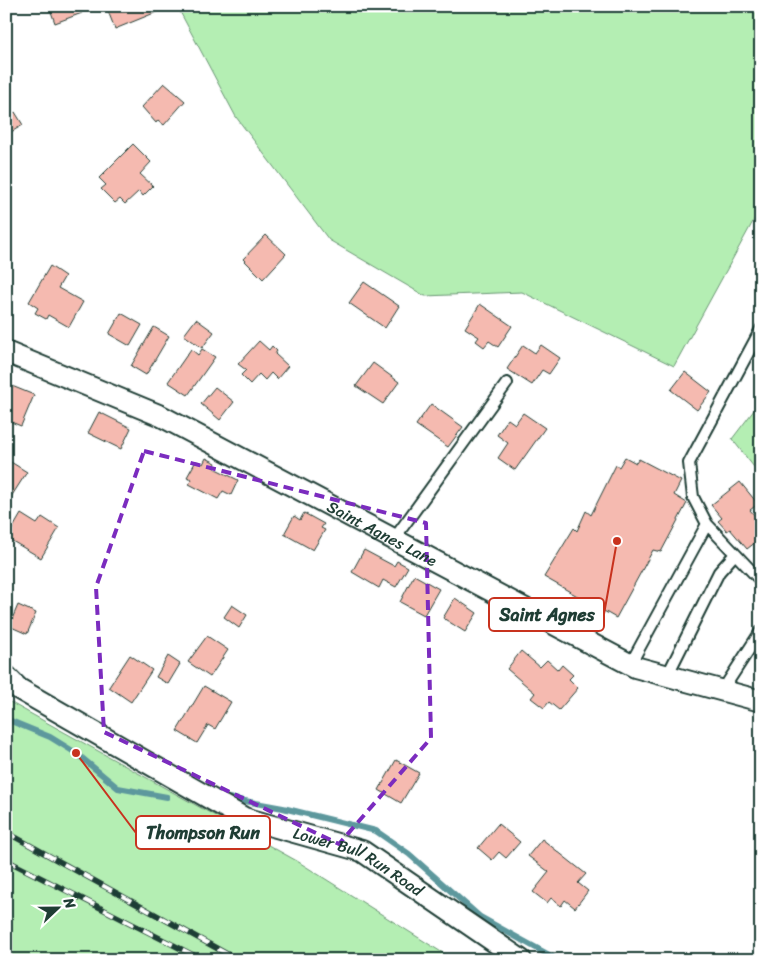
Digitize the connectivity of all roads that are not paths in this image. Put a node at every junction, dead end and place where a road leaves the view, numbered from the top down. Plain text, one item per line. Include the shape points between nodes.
1 (761, 329) edge
2 (6, 352) edge
3 (507, 384) dead end
4 (707, 524) junction
5 (394, 539) junction
6 (735, 554) junction
7 (761, 581) edge
8 (761, 631) edge
9 (630, 665) junction
10 (6, 676) edge
11 (667, 676) junction
12 (722, 691) junction
13 (761, 701) edge
14 (521, 960) edge

1 - 4 lane via 689,463 693,497
2 - 5 street, Saint Agnes Lane via 161,416
3 - 5 lane
4 - 6 lane
4 - 9 lane
5 - 9 street, Saint Agnes Lane
6 - 7 lane
6 - 11 lane via 719,572
8 - 12 lane
9 - 11 street, Saint Agnes Lane
10 - 14 street, Lower Bull Run Road via 20,689 244,818 362,851
11 - 12 street, Saint Agnes Lane
12 - 13 street, Saint Agnes Lane

